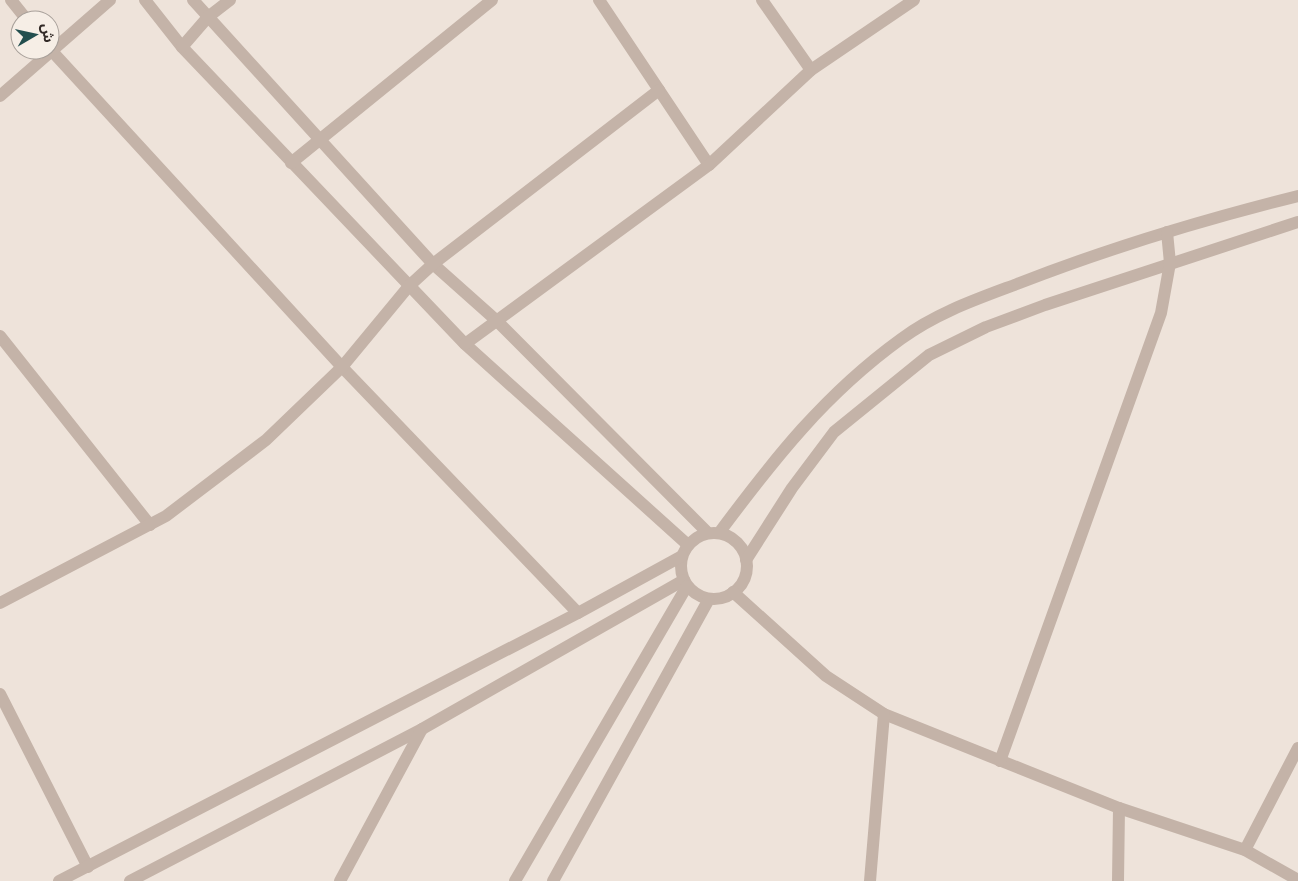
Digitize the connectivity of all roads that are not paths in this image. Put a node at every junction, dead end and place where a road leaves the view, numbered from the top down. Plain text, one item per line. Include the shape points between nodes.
1 (11, 0) edge
2 (110, 0) edge
3 (145, 0) edge
4 (193, 0) edge
5 (230, 0) edge
6 (492, 0) edge
7 (599, 0) edge
8 (762, 0) edge
9 (914, 0) edge
10 (19, 10) edge
11 (208, 17) junction
12 (60, 42) edge
13 (182, 47) junction
14 (40, 60) edge
15 (60, 60) edge
16 (810, 70) junction
17 (659, 90) junction
18 (0, 96) edge
19 (320, 139) junction
20 (291, 163) junction
21 (709, 165) junction
22 (1298, 196) edge
23 (1298, 222) edge
24 (1167, 232) junction
25 (1170, 263) junction
26 (433, 264) junction
27 (409, 286) junction
28 (497, 321) junction
29 (0, 336) edge
30 (465, 344) junction
31 (342, 367) junction
32 (150, 525) junction
33 (714, 533) junction
34 (685, 550) junction
35 (746, 560) junction
36 (686, 583) junction
37 (733, 592) junction
38 (709, 599) junction
39 (0, 603) edge
40 (578, 613) junction
41 (0, 694) edge
42 (884, 714) junction
43 (422, 729) junction
44 (1298, 748) edge
45 (1000, 761) junction
46 (1118, 808) junction
47 (1245, 850) junction
48 (88, 867) junction
49 (1298, 880) edge
50 (59, 881) edge
51 (130, 881) edge
52 (340, 881) edge
53 (515, 881) edge
54 (553, 881) edge
55 (870, 881) edge
56 (1118, 881) edge

1 - 10 street
2 - 12 street
3 - 13 street
4 - 11 street
5 - 11 street
6 - 19 street
7 - 17 street
8 - 16 street
9 - 16 street
11 - 13 street
11 - 19 street
13 - 20 street
14 - 18 street
15 - 31 street
16 - 21 street
17 - 21 street
17 - 26 street
19 - 20 street
19 - 26 street
20 - 27 street
21 - 28 street
22 - 24 street
23 - 25 street
24 - 25 street
24 - 33 street via 1065,265 973,301 938,316 902,338 862,370 794,435
25 - 35 street via 986,327 929,355 834,432 792,488
25 - 45 street via 1160,313
26 - 27 street
26 - 28 street
27 - 30 street
27 - 31 street
28 - 30 street
28 - 33 street
29 - 32 street
30 - 34 street
31 - 32 street via 266,440
31 - 40 street
32 - 39 street
33 - 34 street via 697,537
33 - 35 street via 737,542
34 - 36 street via 681,568
34 - 40 street
35 - 37 street via 744,578
36 - 38 street via 694,592
36 - 43 street
36 - 53 street
37 - 38 street via 726,597
37 - 42 street via 826,676
38 - 54 street
40 - 48 street
41 - 48 street
42 - 45 street
42 - 55 street
43 - 51 street
43 - 52 street
44 - 47 street
45 - 46 street
46 - 47 street
46 - 56 street
47 - 49 street
48 - 50 street

